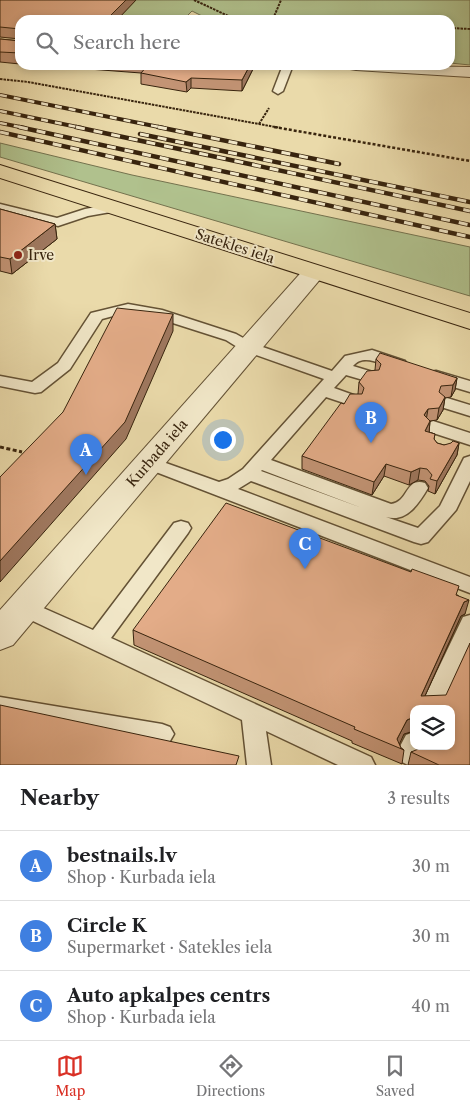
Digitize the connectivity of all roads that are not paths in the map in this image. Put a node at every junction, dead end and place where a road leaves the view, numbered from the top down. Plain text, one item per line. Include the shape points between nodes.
1 (286, 70) edge
2 (437, 70) edge
3 (470, 72) edge
4 (278, 91) dead end
5 (0, 171) edge
6 (117, 207) junction
7 (0, 208) edge
8 (314, 272) junction
9 (470, 321) edge
10 (248, 347) junction
11 (338, 373) junction
12 (370, 378) edge
13 (0, 381) edge
14 (470, 388) edge
15 (322, 390) junction
16 (353, 401) edge
17 (447, 403) edge
18 (470, 411) edge
19 (433, 427) dead end
20 (452, 433) junction
21 (470, 439) edge
22 (442, 450) edge
23 (149, 462) junction
24 (470, 462) edge
25 (253, 468) junction
26 (419, 488) dead end
27 (218, 489) junction
28 (181, 528) dead end
29 (470, 585) edge
30 (23, 607) junction
31 (470, 623) edge
32 (0, 635) edge
33 (96, 642) junction
34 (432, 705) edge
35 (0, 706) edge
36 (252, 715) junction
37 (162, 734) dead end
38 (259, 765) edge
39 (363, 765) edge

1 - 4 lane
2 - 3 street
5 - 6 main road, Satekles iela
6 - 7 lane via 58,222
6 - 8 main road, Satekles iela
8 - 9 main road, Satekles iela
8 - 10 street, Kurbada iela
10 - 11 lane via 284,361
10 - 13 lane via 231,337 157,313 128,308 96,316 64,366 35,388
10 - 23 street, Kurbada iela
11 - 12 lane
11 - 14 lane via 351,359 372,355
11 - 15 lane
15 - 16 lane
15 - 25 lane
17 - 18 lane
19 - 20 lane
20 - 21 lane
20 - 22 lane
23 - 27 lane
23 - 30 street, Kurbada iela
24 - 25 lane via 446,510 420,537
25 - 26 lane via 390,511 398,511 408,505
25 - 27 lane via 234,484
27 - 29 lane
28 - 33 lane
30 - 32 street, Kurbada iela
30 - 33 lane
31 - 34 lane
33 - 36 lane
35 - 37 lane
36 - 38 lane
36 - 39 lane

